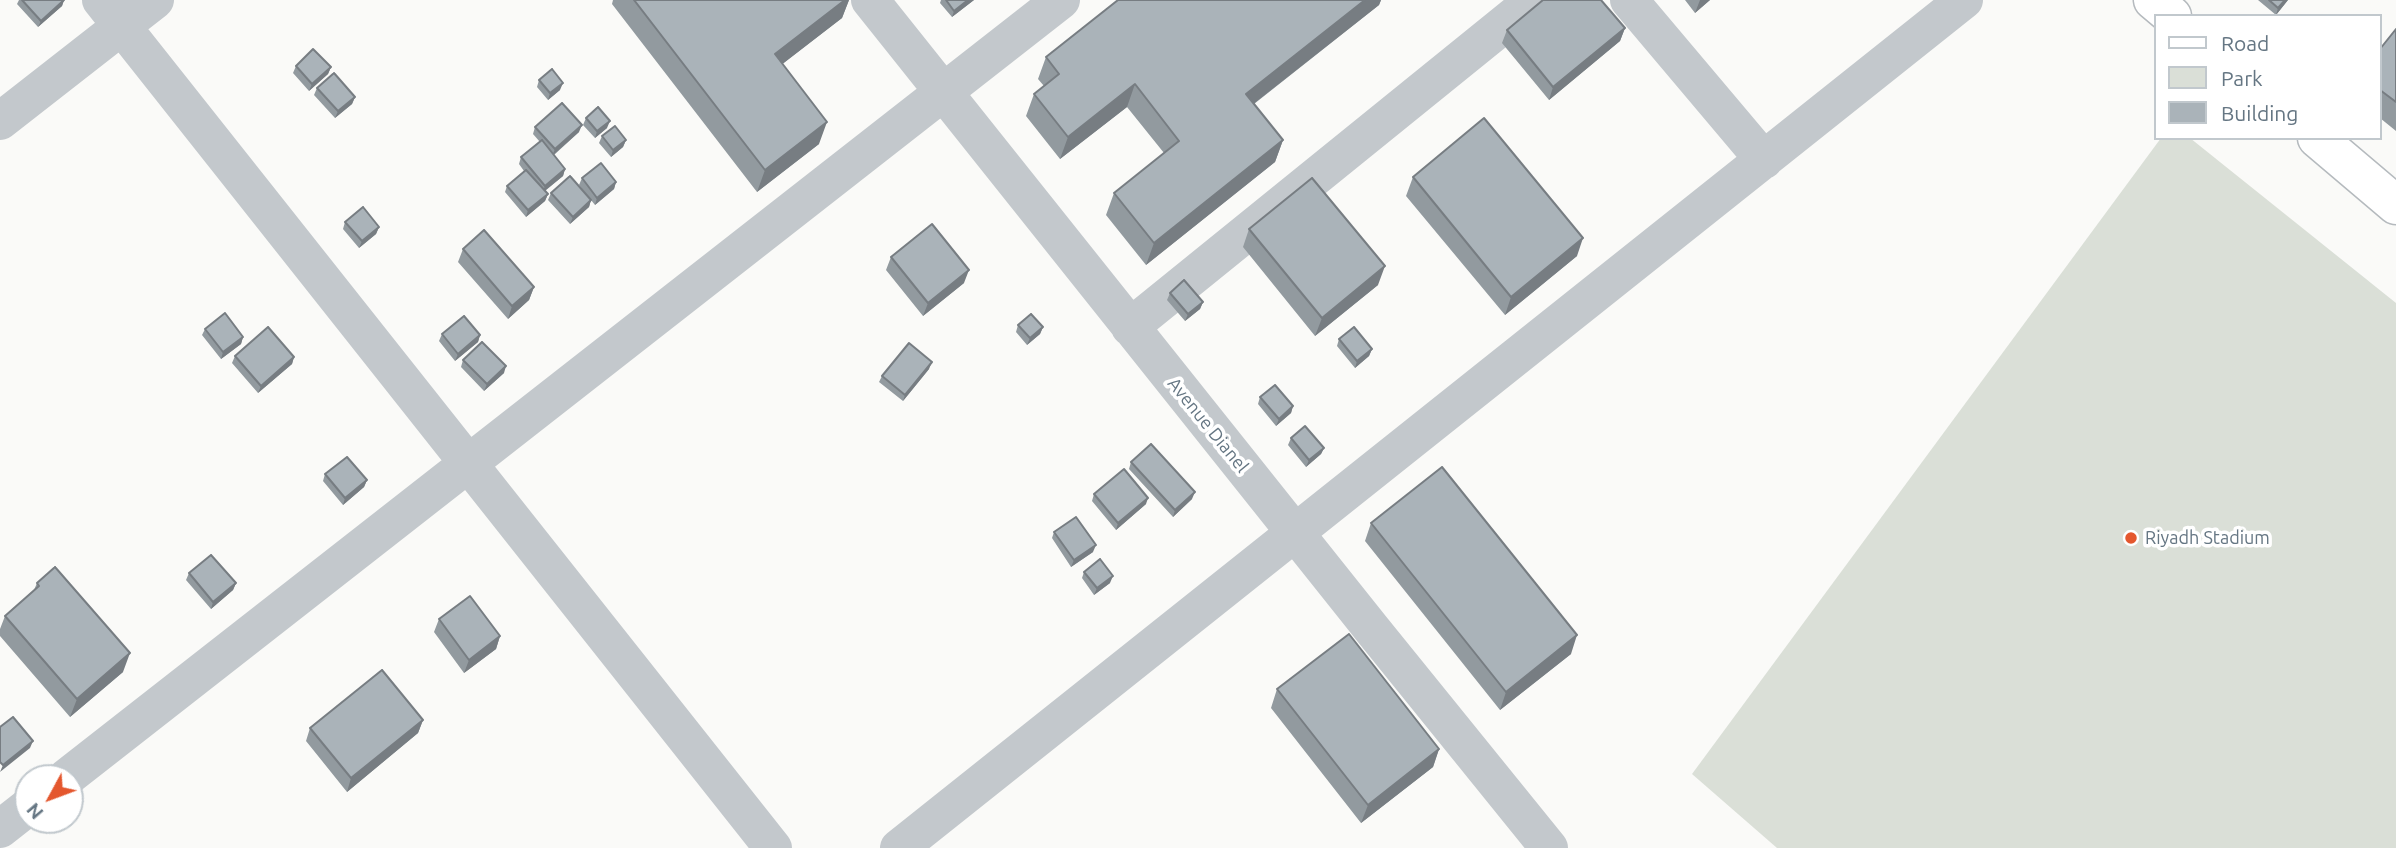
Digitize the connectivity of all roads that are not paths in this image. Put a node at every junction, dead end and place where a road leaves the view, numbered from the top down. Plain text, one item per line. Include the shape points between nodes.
1 (155, 0) edge
2 (870, 0) edge
3 (1061, 0) edge
4 (1534, 0) edge
5 (1629, 0) edge
6 (1965, 0) edge
7 (2153, 0) edge
8 (111, 13) edge
9 (2170, 14) edge
10 (944, 92) junction
11 (0, 121) edge
12 (2319, 140) edge
13 (1763, 160) junction
14 (2396, 205) edge
15 (1130, 327) junction
16 (469, 463) junction
17 (1295, 534) junction
18 (83, 764) edge
19 (14, 818) edge
20 (0, 829) edge
21 (773, 848) edge
22 (898, 848) edge
23 (1549, 848) edge

1 - 8 street
2 - 10 street, Avenue Dianel
3 - 10 street
4 - 15 street
5 - 13 street
6 - 13 street
7 - 9 main road
8 - 11 street
8 - 16 street
10 - 15 street, Avenue Dianel
10 - 16 street
12 - 14 main road
13 - 17 street
15 - 17 street, Avenue Dianel
16 - 18 street
16 - 21 street
17 - 22 street
17 - 23 street, Avenue Dianel
19 - 20 street

